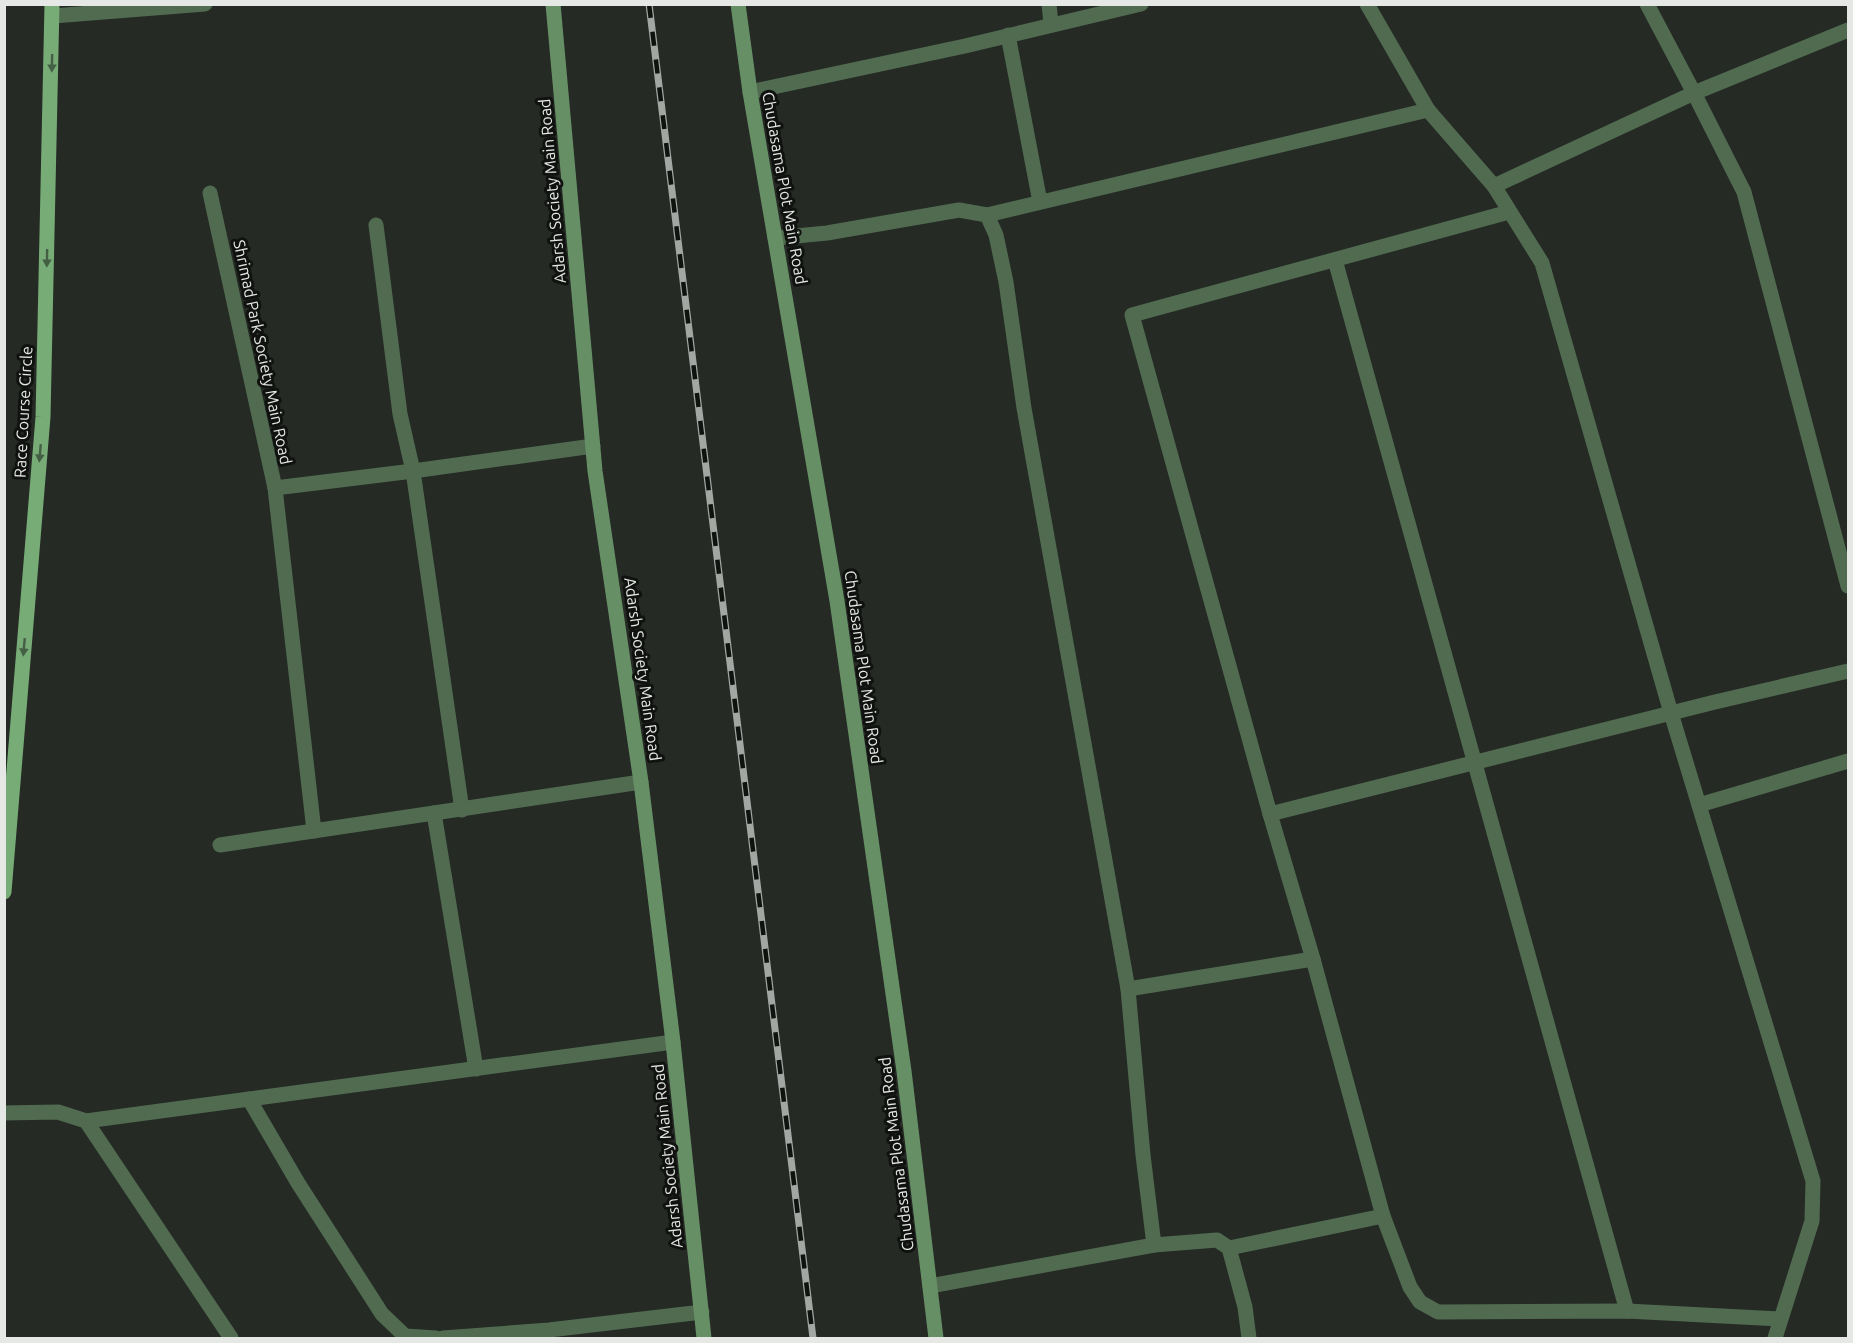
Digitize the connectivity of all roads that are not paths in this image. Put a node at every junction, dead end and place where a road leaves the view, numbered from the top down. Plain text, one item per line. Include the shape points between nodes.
1 (205, 4) edge
2 (553, 4) edge
3 (738, 4) edge
4 (1049, 4) edge
5 (1141, 4) edge
6 (1367, 4) edge
7 (1647, 4) edge
8 (53, 10) edge
9 (1051, 24) junction
10 (1848, 30) edge
11 (1008, 34) junction
12 (750, 92) junction
13 (1694, 93) junction
14 (1428, 110) junction
15 (1494, 186) junction
16 (210, 193) dead end
17 (1040, 202) junction
18 (1509, 212) junction
19 (987, 215) junction
20 (376, 225) dead end
21 (775, 238) junction
22 (1335, 260) junction
23 (593, 446) junction
24 (413, 471) junction
25 (275, 488) junction
26 (1848, 586) edge
27 (1848, 671) edge
28 (1671, 713) junction
29 (1848, 761) edge
30 (1474, 762) junction
31 (641, 782) junction
32 (1699, 805) junction
33 (462, 810) junction
34 (434, 813) junction
35 (1270, 814) junction
36 (314, 831) junction
37 (220, 845) dead end
38 (4, 892) edge
39 (1313, 959) junction
40 (1128, 989) junction
41 (673, 1042) junction
42 (476, 1069) junction
43 (249, 1099) junction
44 (4, 1113) edge
45 (86, 1121) junction
46 (1383, 1216) junction
47 (1154, 1245) junction
48 (1229, 1248) junction
49 (930, 1286) junction
50 (1627, 1311) junction
51 (702, 1312) junction
52 (1780, 1318) junction
53 (231, 1338) edge
54 (436, 1338) edge
55 (443, 1338) edge
56 (704, 1338) edge
57 (936, 1338) edge
58 (1249, 1338) edge
59 (1775, 1338) edge

1 - 8 street
2 - 23 street, Adarsh Society Main Road
3 - 12 street, Chudasama Plot Main Road
4 - 9 street
5 - 9 street
6 - 14 street
7 - 13 street
8 -> 38 main road, Race Course Circle via 44,417
9 - 11 street
10 - 13 street
11 - 12 street
11 - 17 street
12 - 21 street, Chudasama Plot Main Road
13 - 15 street
13 - 26 street via 1744,192
14 - 15 street
14 - 17 street
15 - 18 street
16 - 25 street, Shrimad Park Society Main Road
17 - 19 street
18 - 22 street
18 - 28 street via 1542,263
19 - 21 street via 959,210
19 - 40 street via 996,235 1006,282 1028,430
20 - 24 street via 400,414
21 - 49 street, Chudasama Plot Main Road via 837,602 904,1071
22 - 30 street
22 - 35 street via 1132,315
23 - 24 street, Shrimad Park Society Main Road
23 - 31 street, Adarsh Society Main Road
24 - 25 street, Shrimad Park Society Main Road
24 - 33 street
25 - 36 street
27 - 28 street
28 - 30 street
28 - 32 street
29 - 32 street
30 - 35 street
30 - 50 street
31 - 33 street
31 - 41 street, Adarsh Society Main Road
32 - 52 street via 1813,1181 1812,1221
33 - 34 street
34 - 36 street
34 - 42 street
35 - 39 street
36 - 37 street
39 - 40 street
39 - 46 street
40 - 47 street
41 - 42 street
41 - 51 street, Adarsh Society Main Road
42 - 43 street
43 - 45 street
43 - 54 street via 382,1314 405,1336
44 - 45 street via 58,1112
45 - 53 street
46 - 48 street
46 - 50 street via 1410,1287 1420,1302 1438,1312
47 - 48 street via 1217,1240
47 - 49 street
48 - 58 street
49 - 57 street, Chudasama Plot Main Road
50 - 52 street
51 - 55 street
51 - 56 street, Adarsh Society Main Road
52 - 59 street

